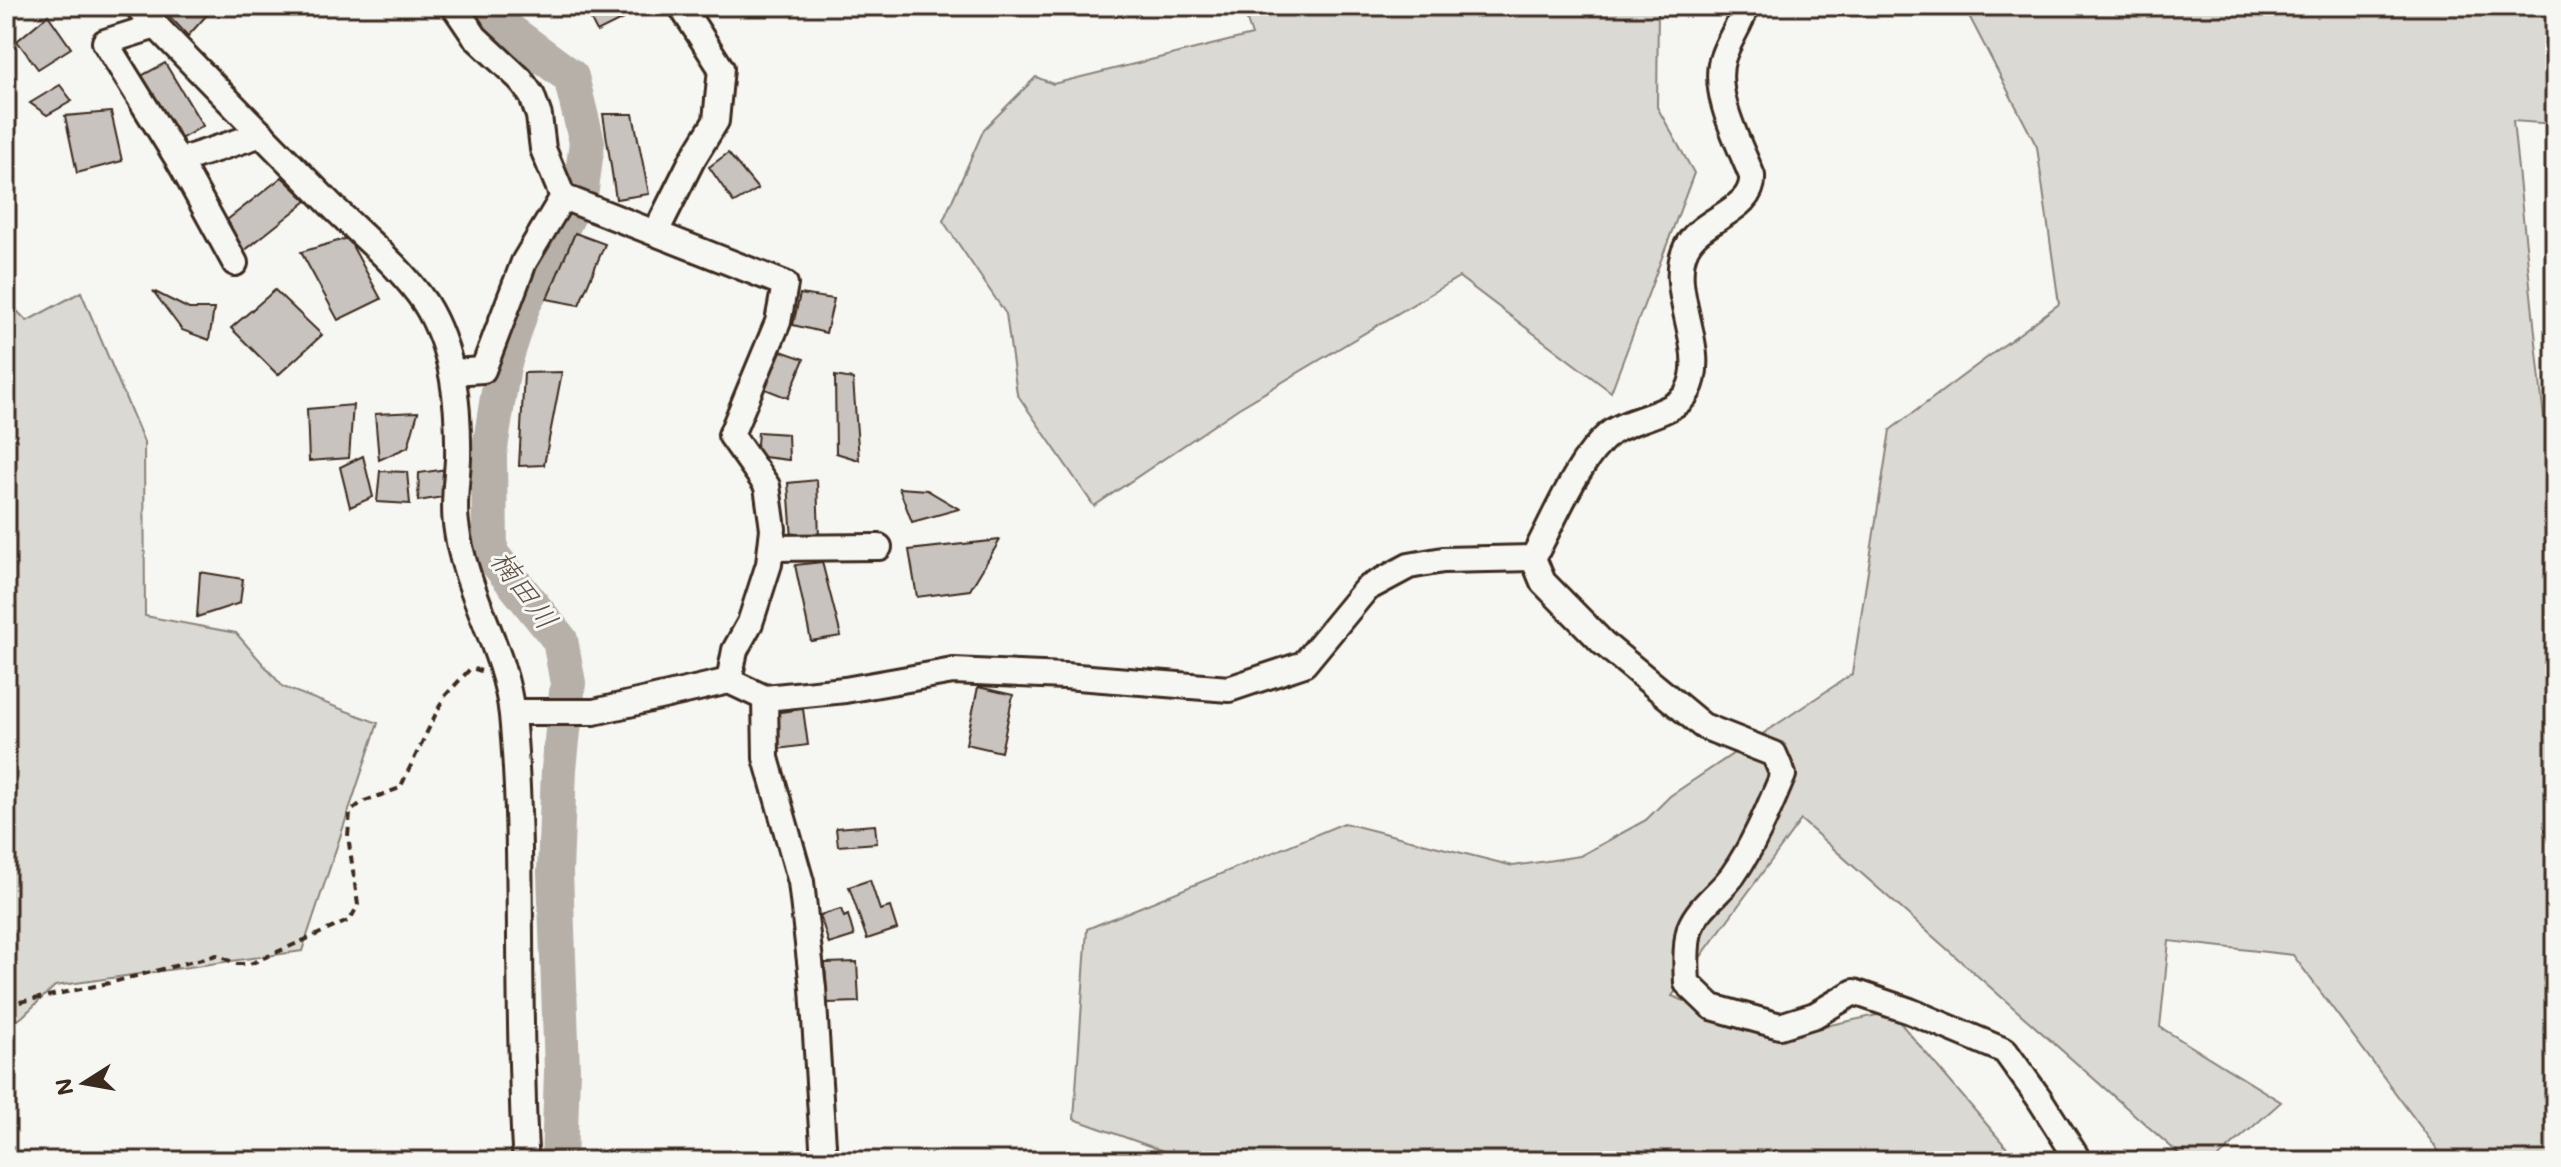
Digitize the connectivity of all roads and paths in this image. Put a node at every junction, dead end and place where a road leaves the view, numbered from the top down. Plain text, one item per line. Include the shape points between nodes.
1 (137, 6) edge
2 (454, 6) edge
3 (681, 6) edge
4 (1746, 6) edge
5 (156, 26) junction
6 (262, 134) junction
7 (179, 161) junction
8 (574, 201) junction
9 (656, 232) junction
10 (235, 263) dead end
11 (452, 372) junction
12 (879, 547) dead end
13 (771, 548) junction
14 (1533, 558) junction
15 (506, 680) junction
16 (729, 681) junction
17 (765, 698) junction
18 (512, 712) junction
19 (6, 1005) edge
20 (526, 1161) edge
21 (824, 1161) edge
22 (2079, 1161) edge

1 - 5 street
2 - 8 street via 475,37 532,96 543,149
3 - 9 street via 721,68 716,121
4 - 14 street via 1722,59 1720,81 1753,186 1749,196 1697,233 1683,256 1694,360 1687,394 1612,432 1597,446
5 - 6 street
5 - 7 street via 105,42
6 - 7 street
6 - 11 street via 424,303 441,334
7 - 10 street
8 - 9 street
8 - 11 street via 524,262 483,370
9 - 13 street via 785,284 778,322 731,435 767,486
11 - 15 street via 458,442 455,519 461,557
12 - 13 street
13 - 16 street
14 - 17 street via 1409,566 1366,589 1304,664 1229,689 953,671
14 - 22 street via 1543,582 1603,643 1703,726 1774,754 1783,775 1734,874 1690,929 1687,983 1712,1007 1780,1026 1815,1015 1854,992 2005,1051
15 - 18 street
15 - 19 path via 471,668 444,697 400,788 350,812 348,836 358,905 350,920 250,964 217,955
16 - 17 street
16 - 18 street via 594,712
17 - 21 street via 766,758 801,882
18 - 20 street

